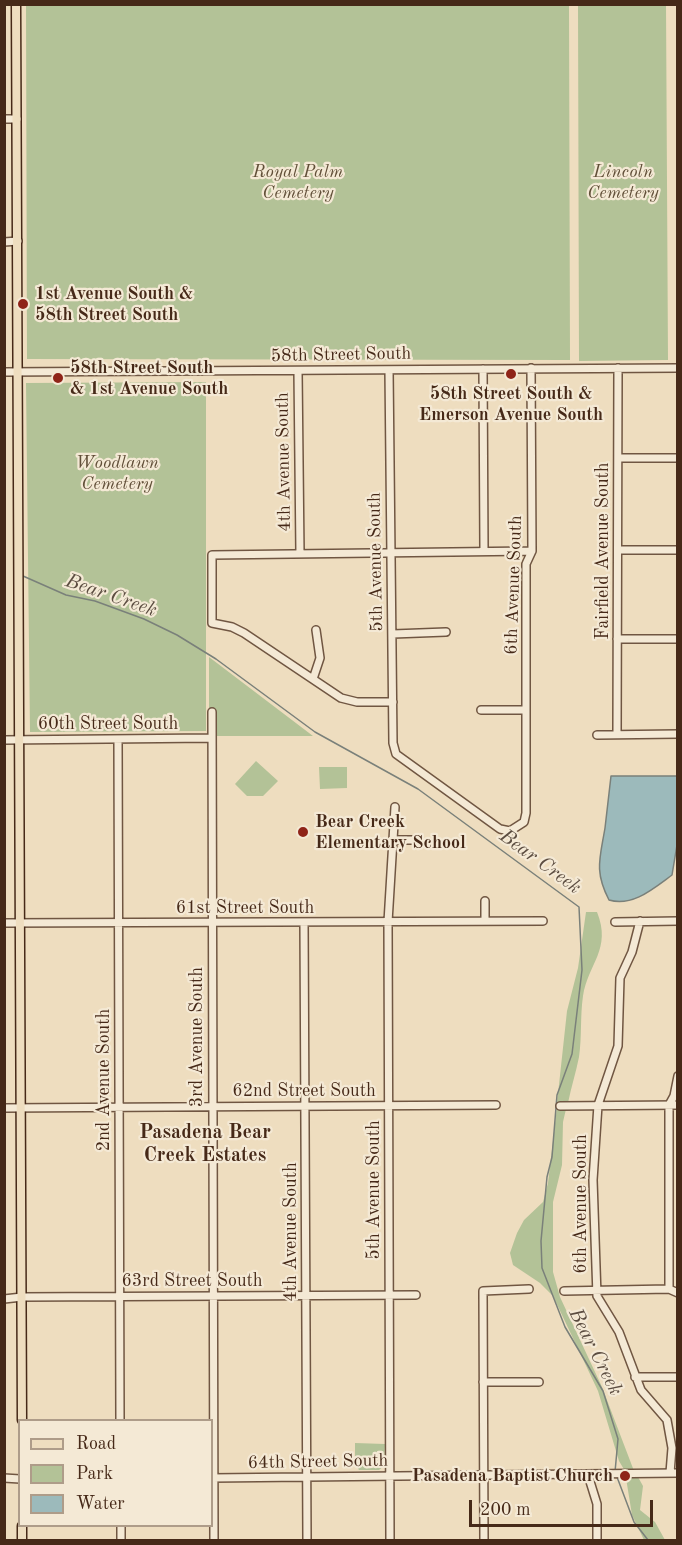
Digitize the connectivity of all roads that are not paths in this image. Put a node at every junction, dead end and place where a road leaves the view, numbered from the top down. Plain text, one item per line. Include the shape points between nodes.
1 (16, 4) edge
2 (4, 119) edge
3 (16, 119) junction
4 (4, 242) edge
5 (18, 242) junction
6 (531, 368) junction
7 (618, 368) junction
8 (678, 368) edge
9 (483, 369) junction
10 (389, 370) junction
11 (298, 371) junction
12 (4, 372) edge
13 (18, 372) junction
14 (618, 458) junction
15 (678, 458) edge
16 (618, 550) junction
17 (678, 550) edge
18 (484, 551) junction
19 (532, 551) junction
20 (300, 554) junction
21 (390, 554) junction
22 (316, 630) dead end
23 (446, 632) dead end
24 (393, 634) junction
25 (618, 639) junction
26 (678, 639) edge
27 (313, 679) junction
28 (393, 702) junction
29 (481, 710) dead end
30 (526, 710) junction
31 (212, 712) dead end
32 (617, 734) junction
33 (678, 734) edge
34 (597, 735) dead end
35 (211, 738) junction
36 (118, 739) junction
37 (4, 740) edge
38 (19, 740) junction
39 (395, 807) dead end
40 (510, 831) joint
41 (395, 840) junction
42 (414, 840) dead end
43 (485, 901) dead end
44 (485, 921) junction
45 (543, 921) dead end
46 (640, 921) junction
47 (678, 921) edge
48 (304, 922) junction
49 (388, 922) junction
50 (615, 922) dead end
51 (4, 923) edge
52 (20, 923) junction
53 (212, 923) junction
54 (119, 924) junction
55 (678, 1076) edge
56 (496, 1105) dead end
57 (598, 1105) junction
58 (669, 1105) junction
59 (678, 1105) edge
60 (390, 1106) junction
61 (560, 1106) dead end
62 (119, 1107) junction
63 (212, 1107) junction
64 (306, 1107) junction
65 (4, 1108) edge
66 (20, 1108) junction
67 (529, 1289) dead end
68 (597, 1289) junction
69 (669, 1289) junction
70 (564, 1291) dead end
71 (678, 1293) edge
72 (416, 1295) dead end
73 (213, 1296) junction
74 (306, 1296) junction
75 (389, 1296) junction
76 (22, 1297) junction
77 (118, 1297) junction
78 (4, 1299) edge
79 (635, 1377) junction
80 (678, 1377) edge
81 (483, 1382) junction
82 (539, 1382) dead end
83 (22, 1419) edge
84 (120, 1419) edge
85 (674, 1473) edge
86 (483, 1474) junction
87 (588, 1475) junction
88 (306, 1476) junction
89 (390, 1476) junction
90 (213, 1478) edge
91 (214, 1540) edge
92 (307, 1540) edge
93 (390, 1540) edge
94 (484, 1540) edge
95 (597, 1540) edge

1 - 3 main road
2 - 3 street
3 - 5 main road
4 - 5 street
5 - 13 main road
6 - 7 street, 58th Street South
6 - 9 street, 58th Street South
6 - 19 street, 6th Avenue South
7 - 8 street, 58th Street South
7 - 14 street, Fairfield Avenue South
9 - 10 street, 58th Street South
9 - 18 street
10 - 11 street, 58th Street South
10 - 21 street, 5th Avenue South
11 - 13 street, 58th Street South
11 - 20 street, 4th Avenue South
12 - 13 street, 58th Street South
13 - 38 main road
14 - 15 street
14 - 16 street, Fairfield Avenue South
16 - 17 street
16 - 25 street, Fairfield Avenue South
18 - 19 street
18 - 21 street
19 - 30 street, 6th Avenue South via 526,564
20 - 21 street
20 - 27 street via 212,555 212,623 244,633
21 - 24 street, 5th Avenue South
22 - 27 street via 320,658
23 - 24 street
24 - 28 street, 5th Avenue South
25 - 26 street
25 - 32 street, Fairfield Avenue South
27 - 28 street via 341,698
28 - 40 street, 5th Avenue South via 396,754 500,829
29 - 30 street
30 - 40 street, 6th Avenue South via 526,813 524,822
31 - 35 street, 3rd Avenue South
32 - 33 street
32 - 34 street
35 - 36 street, 60th Street South
35 - 53 street, 3rd Avenue South
36 - 38 street, 60th Street South
36 - 54 street, 2nd Avenue South
37 - 38 street, 60th Street South
38 - 52 main road
39 - 41 street, 5th Avenue South
41 - 42 street
41 - 49 street, 5th Avenue South
43 - 44 street
44 - 45 street, 61st Street South
44 - 49 street, 61st Street South
46 - 47 street
46 - 50 street
46 - 57 street, 6th Avenue South via 620,978 618,1047
48 - 49 street, 61st Street South
48 - 53 street, 61st Street South
48 - 64 street, 4th Avenue South
49 - 60 street, 5th Avenue South
51 - 52 street, 61st Street South
52 - 54 street, 61st Street South
52 - 66 main road
53 - 54 street, 61st Street South
53 - 63 street, 3rd Avenue South
54 - 62 street, 2nd Avenue South
55 - 58 street
56 - 60 street, 62nd Street South
57 - 58 street
57 - 61 street
57 - 68 street, 6th Avenue South via 593,1180
58 - 59 street
58 - 69 street
60 - 64 street, 62nd Street South
60 - 75 street, 5th Avenue South
62 - 63 street, 62nd Street South
62 - 66 street, 62nd Street South
62 - 77 street, 2nd Avenue South
63 - 64 street, 62nd Street South
63 - 73 street, 3rd Avenue South
64 - 74 street, 4th Avenue South
65 - 66 street, 62nd Street South
66 - 76 main road
67 - 81 street via 483,1290
68 - 69 street
68 - 70 street
68 - 79 street, 6th Avenue South
69 - 71 street
72 - 75 street, 63rd Street South
73 - 74 street, 63rd Street South
73 - 77 street, 63rd Street South
73 - 90 street, 3rd Avenue South
74 - 75 street, 63rd Street South
74 - 88 street, 4th Avenue South
75 - 89 street, 5th Avenue South
76 - 77 street, 63rd Street South
76 - 78 street, 63rd Street South
76 - 83 main road
77 - 84 street, 2nd Avenue South
79 - 80 street
79 - 85 street, 6th Avenue South via 640,1390 667,1420
81 - 82 street
81 - 86 street
85 - 87 street, 64th Street South
86 - 87 street, 64th Street South
86 - 89 street, 64th Street South
86 - 94 street
87 - 95 street via 597,1504
88 - 89 street, 64th Street South
88 - 90 street, 64th Street South
88 - 92 street, 4th Avenue South
89 - 93 street, 5th Avenue South
90 - 91 street, 3rd Avenue South

